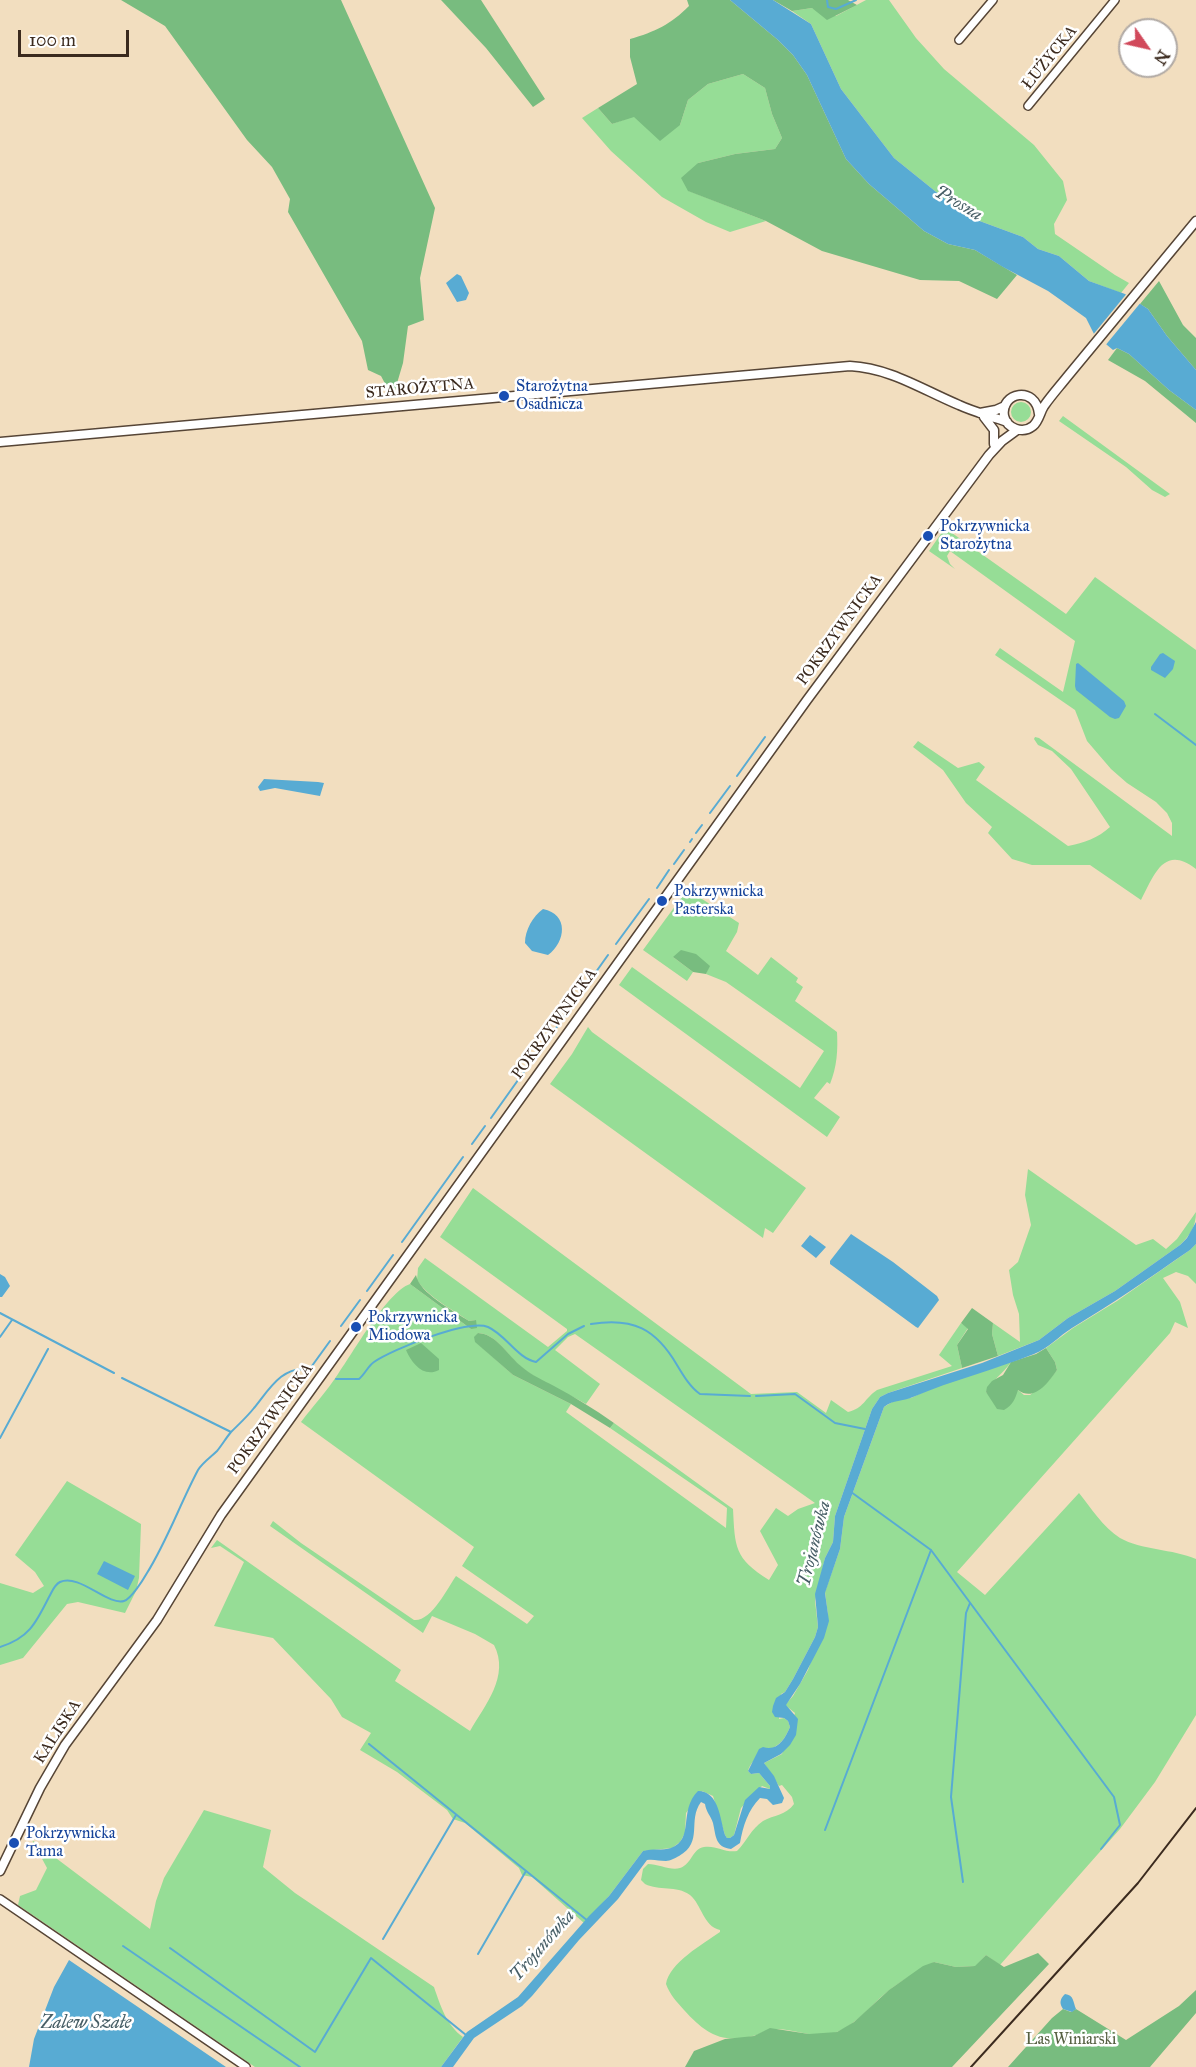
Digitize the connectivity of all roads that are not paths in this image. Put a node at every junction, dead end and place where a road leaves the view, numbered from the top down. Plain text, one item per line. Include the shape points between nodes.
1 (993, 0) edge
2 (1115, 0) edge
3 (959, 40) dead end
4 (1028, 105) dead end
5 (1196, 221) edge
6 (1054, 392) junction
7 (1032, 398) junction
8 (1005, 406) junction
9 (980, 414) junction
10 (1039, 414) junction
11 (1007, 422) junction
12 (1017, 430) junction
13 (0, 442) edge
14 (994, 444) junction
15 (989, 455) junction
16 (157, 1620) joint
17 (0, 1871) edge
18 (0, 1899) edge
19 (246, 2067) edge

1 - 3 street
2 - 4 street, ŁUŻYCKA
5 - 6 street
6 - 7 street
6 - 10 street
7 - 8 street via 1016,396
7 - 10 street
8 - 9 street
8 - 11 street
9 - 11 street, STAROŻYTNA
9 - 13 street, STAROŻYTNA via 891,374 850,366
9 - 14 street via 992,424
10 - 12 street via 1032,427
11 - 12 street
11 - 14 street, POKRZYWNICKA
12 - 15 street, POKRZYWNICKA
14 - 15 street, POKRZYWNICKA
15 - 16 street, POKRZYWNICKA via 807,700 228,1506
16 - 17 street, KALISKA via 65,1745
18 - 19 street

